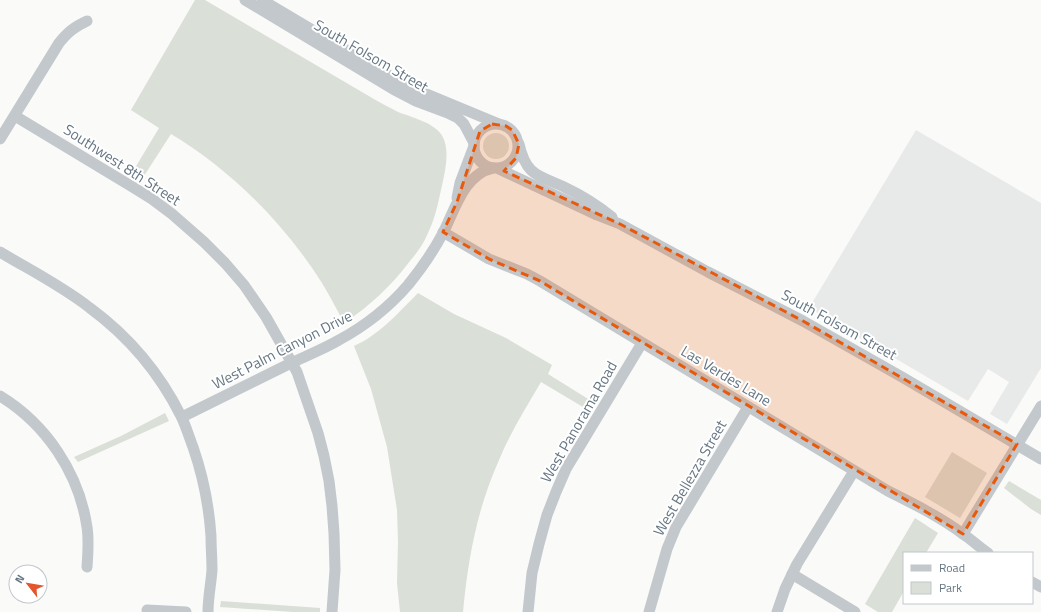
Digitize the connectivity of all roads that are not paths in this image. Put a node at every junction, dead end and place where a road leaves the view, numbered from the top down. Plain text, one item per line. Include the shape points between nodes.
1 (245, 0) edge
2 (262, 0) edge
3 (87, 21) dead end
4 (14, 116) junction
5 (499, 124) junction
6 (0, 139) edge
7 (519, 144) junction
8 (474, 145) junction
9 (496, 169) junction
10 (457, 202) junction
11 (620, 224) junction
12 (443, 232) junction
13 (0, 252) edge
14 (642, 343) junction
15 (292, 363) junction
16 (0, 396) edge
17 (1041, 406) edge
18 (748, 407) junction
19 (182, 417) junction
20 (1017, 444) junction
21 (1041, 459) edge
22 (854, 471) junction
23 (963, 534) junction
24 (987, 552) edge
25 (87, 567) dead end
26 (792, 574) junction
27 (147, 610) dead end
28 (186, 612) edge
29 (208, 612) edge
30 (332, 612) edge
31 (528, 612) edge
32 (648, 612) edge
33 (777, 612) edge
34 (855, 612) edge

1 - 8 street, South Folsom Street via 393,89 458,118 464,124
2 - 5 street, South Folsom Street via 405,85
3 - 4 street via 67,33 59,43
4 - 6 street
4 - 15 street, Southwest 8th Street via 152,200 204,242 244,285
5 - 7 street via 512,130
5 - 8 street via 485,126 476,137
7 - 9 street via 516,158 505,167
7 - 11 street, South Folsom Street via 525,162 535,174 580,195
8 - 9 street via 481,163
8 - 10 street, West Palm Canyon Drive via 460,183
9 - 10 street, West Palm Canyon Drive via 486,170 474,178
9 - 11 street, South Folsom Street
10 - 12 street, West Palm Canyon Drive
11 - 20 street, South Folsom Street via 849,346
12 - 14 street, Las Verdes Lane via 490,259 540,281
12 - 15 street, West Palm Canyon Drive via 427,261 391,303 340,340
13 - 19 street via 76,297 116,329 155,375
14 - 18 street, Las Verdes Lane
14 - 31 street, West Panorama Road via 566,469 556,492 547,515 532,573
15 - 19 street, West Palm Canyon Drive
15 - 30 street, Southwest 8th Street via 318,433 329,481 335,570
16 - 25 street via 22,411 46,435 72,476 87,528
17 - 20 street
18 - 22 street, Las Verdes Lane
18 - 32 street, West Bellezza Street via 676,527
19 - 29 street via 200,468 206,496 212,569
20 - 21 street, South Folsom Street
20 - 23 street
22 - 23 street, Las Verdes Lane
22 - 26 street
23 - 24 street, Las Verdes Lane
26 - 33 street
26 - 34 street
27 - 28 street

